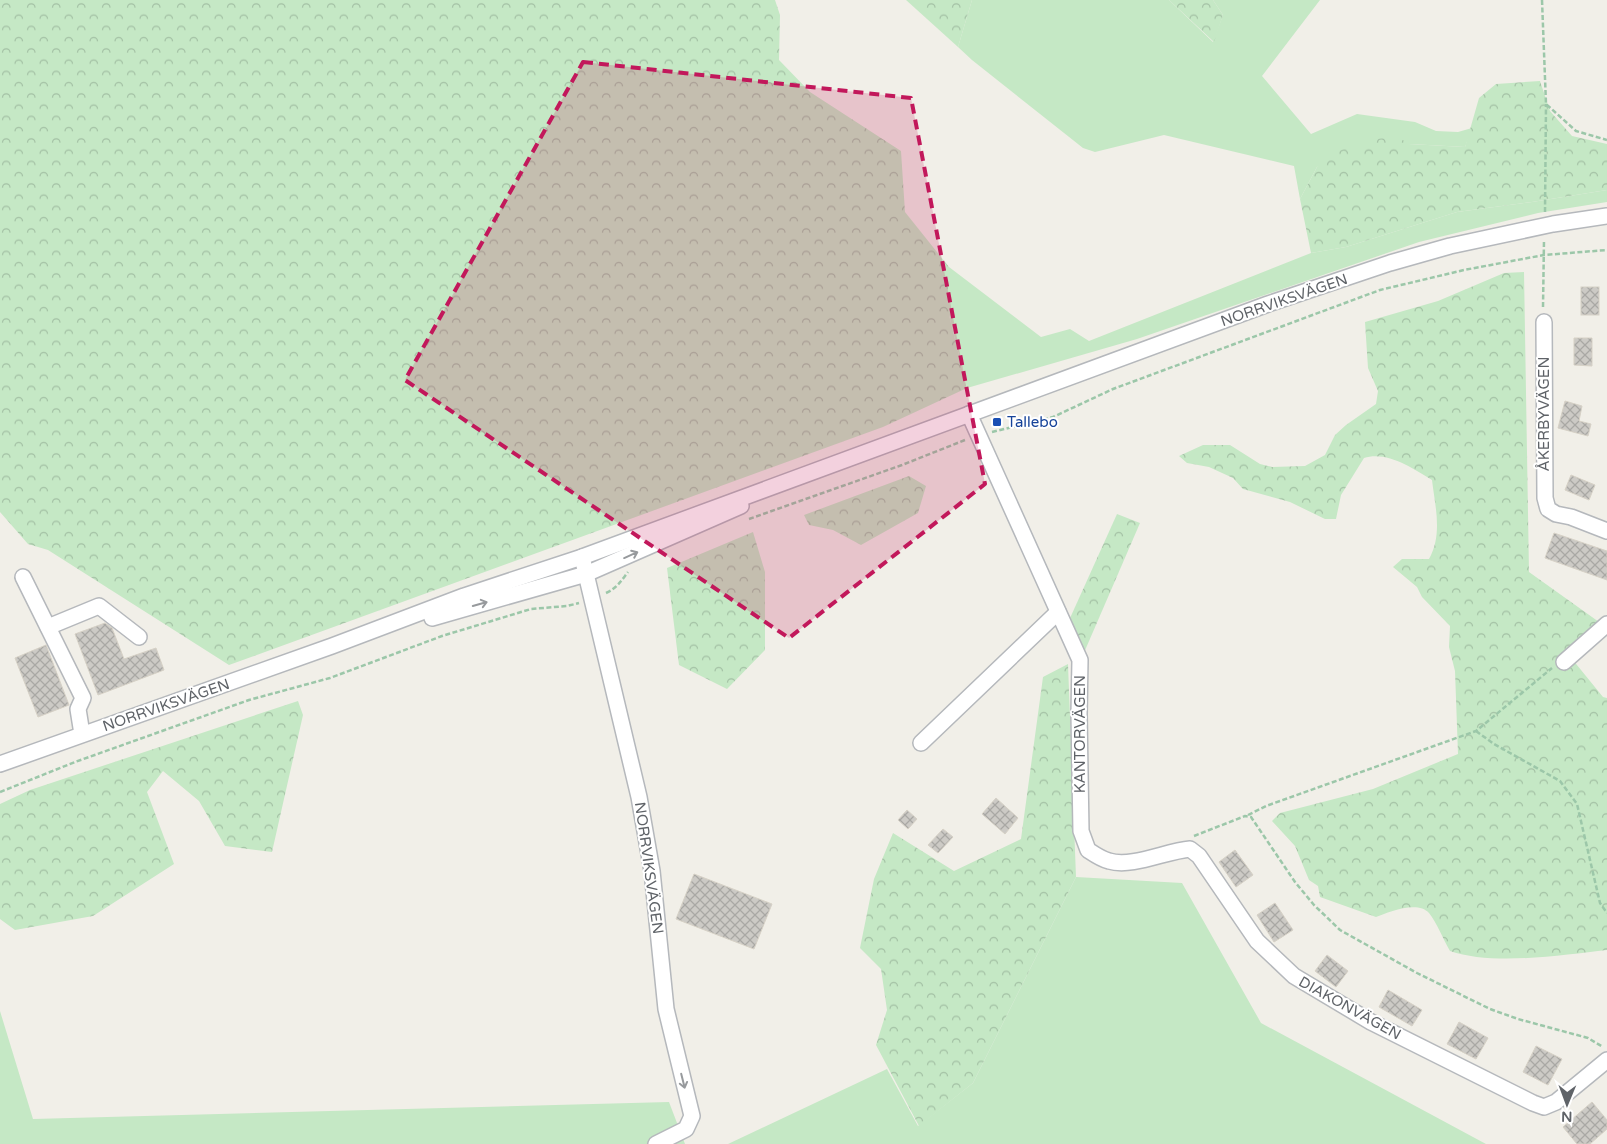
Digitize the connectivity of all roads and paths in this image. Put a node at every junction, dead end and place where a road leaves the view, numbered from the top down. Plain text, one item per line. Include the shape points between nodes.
1 (1542, 0) edge
2 (1546, 104) junction
3 (1607, 140) edge
4 (1545, 200) dead end
5 (1607, 216) edge
6 (1607, 250) edge
7 (1544, 255) junction
8 (1544, 322) joint
9 (969, 414) junction
10 (979, 435) junction
11 (831, 464) junction
12 (748, 519) dead end
13 (677, 522) junction
14 (1607, 531) edge
15 (582, 556) junction
16 (631, 570) dead end
17 (586, 574) junction
18 (23, 577) dead end
19 (464, 596) junction
20 (593, 600) junction
21 (1058, 612) junction
22 (1607, 624) edge
23 (48, 627) junction
24 (139, 637) dead end
25 (332, 646) junction
26 (1564, 662) joint
27 (1476, 731) junction
28 (82, 734) junction
29 (921, 743) dead end
30 (0, 764) edge
31 (0, 792) edge
32 (1247, 816) junction
33 (1191, 836) dead end
34 (1096, 855) joint
35 (1607, 913) edge
36 (1607, 1050) edge
37 (1607, 1060) edge
38 (656, 1144) edge

1 - 2 path
2 - 3 path via 1576,131
2 - 4 path
5 - 9 street, NORRVIKSVÄGEN via 1450,246 1390,263 1268,304
6 - 7 path
7 - 8 path
7 - 10 path via 1380,290 1113,389 1053,417
8 - 14 street, ÅKERBYVÄGEN via 1545,489 1548,510
9 - 10 street
9 - 11 street, NORRVIKSVÄGEN
10 - 12 path
10 - 21 street
11 - 13 street, NORRVIKSVÄGEN
17 -> 11 street, NORRVIKSVÄGEN
13 - 15 street, NORRVIKSVÄGEN
13 - 19 street, NORRVIKSVÄGEN via 603,540 518,570
15 - 17 street, NORRVIKSVÄGEN
15 - 19 street, NORRVIKSVÄGEN
16 - 20 path via 613,590
17 - 20 street, NORRVIKSVÄGEN
25 -> 17 street, NORRVIKSVÄGEN
18 - 23 street
19 - 25 street, NORRVIKSVÄGEN
20 - 31 path via 531,609 442,636 330,678 249,700
20 -> 38 street, NORRVIKSVÄGEN via 639,797 652,871 666,1009 692,1116 686,1128
21 - 29 street
21 - 34 street, KANTORVÄGEN via 1080,660 1081,831 1088,850
22 - 26 street
23 - 24 street via 99,606
23 - 28 street via 83,698 78,709
25 - 28 street, NORRVIKSVÄGEN
26 - 27 path via 1556,665
27 - 32 path via 1266,806
27 - 35 path via 1560,781 1577,804 1600,903
28 - 30 street, NORRVIKSVÄGEN
32 - 33 path
32 - 36 path via 1251,817 1314,906 1340,930 1490,1009 1518,1020 1588,1038
34 - 37 street, DIAKONVÄGEN via 1110,862 1123,862 1190,849 1199,856 1257,941 1294,976 1371,1022 1533,1103 1544,1107 1556,1102

